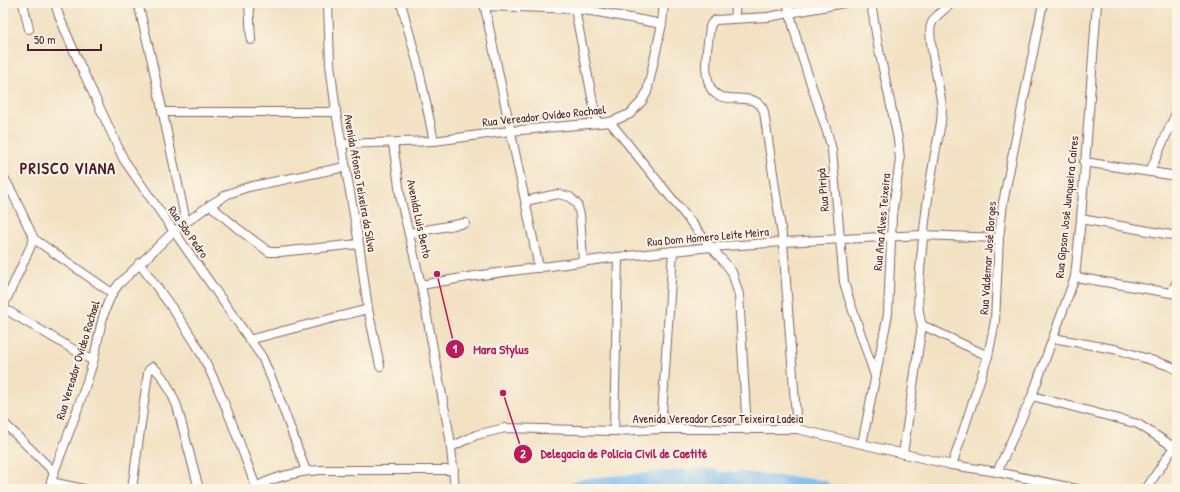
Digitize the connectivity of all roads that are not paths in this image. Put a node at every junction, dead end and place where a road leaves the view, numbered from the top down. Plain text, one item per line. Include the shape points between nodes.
1 (23, 3) edge
2 (55, 3) edge
3 (138, 3) edge
4 (248, 3) edge
5 (328, 3) edge
6 (401, 3) edge
7 (664, 3) edge
8 (736, 3) edge
9 (787, 3) edge
10 (844, 3) edge
11 (871, 3) edge
12 (952, 3) edge
13 (1043, 3) edge
14 (1097, 3) edge
15 (485, 5) edge
16 (559, 6) edge
17 (575, 10) junction
18 (790, 14) junction
19 (734, 20) junction
20 (662, 24) junction
21 (29, 28) dead end
22 (251, 40) dead end
23 (1177, 111) edge
24 (162, 112) junction
25 (336, 112) junction
26 (610, 122) junction
27 (597, 123) junction
28 (510, 131) junction
29 (434, 141) junction
30 (393, 143) junction
31 (341, 144) junction
32 (1084, 162) junction
33 (345, 167) junction
34 (1150, 171) junction
35 (3, 176) edge
36 (1177, 176) edge
37 (525, 201) junction
38 (210, 205) junction
39 (1081, 219) junction
40 (186, 222) junction
41 (465, 223) dead end
42 (173, 232) junction
43 (409, 233) junction
44 (922, 235) junction
45 (1177, 236) edge
46 (892, 237) junction
47 (999, 238) junction
48 (34, 240) junction
49 (840, 240) junction
50 (783, 242) junction
51 (359, 244) junction
52 (711, 247) junction
53 (673, 251) junction
54 (618, 257) junction
55 (583, 262) junction
56 (139, 263) junction
57 (539, 268) junction
58 (1075, 277) junction
59 (1177, 281) edge
60 (421, 286) junction
61 (112, 293) junction
62 (1175, 293) edge
63 (3, 307) edge
64 (368, 309) junction
65 (922, 325) junction
66 (1053, 338) junction
67 (249, 340) junction
68 (988, 356) junction
69 (93, 361) junction
70 (380, 366) dead end
71 (1177, 370) edge
72 (876, 377) junction
73 (1032, 396) junction
74 (3, 422) edge
75 (661, 429) junction
76 (797, 429) junction
77 (747, 430) junction
78 (614, 431) junction
79 (862, 444) junction
80 (451, 447) junction
81 (1175, 448) edge
82 (902, 454) junction
83 (952, 465) junction
84 (454, 470) junction
85 (306, 471) junction
86 (54, 472) junction
87 (997, 472) junction
88 (50, 486) edge
89 (254, 488) edge
90 (84, 489) edge
91 (132, 489) edge
92 (198, 489) edge
93 (455, 489) edge
94 (1077, 489) edge
95 (1146, 489) edge

1 - 21 street
2 - 42 street, Rua São Pedro via 80,65 124,160
3 - 24 street
4 - 22 street
5 - 25 street, Avenida Afonso Teixeira da Silva via 330,64
6 - 29 street via 418,65
7 - 20 street, Rua Vereador Ovídeo Rochael
8 - 19 street
9 - 18 street, Rua Piripá
10 - 18 street
11 - 46 street, Rua Ana Alves Teixeira via 900,150 892,215
12 - 44 street via 930,25 942,106
13 - 47 street, Rua Valdemar José Borges via 1003,203
14 - 32 street, Rua Gipson José Junqueira Caíres
15 - 16 street
15 - 28 street
16 - 17 street
17 - 20 street
17 - 27 street
18 - 19 street
18 - 49 street, Rua Piripá via 830,142
19 - 50 street via 715,20 710,24 706,67 709,85 712,91 722,97 755,101 762,106
20 - 26 street, Rua Vereador Ovídeo Rochael via 647,92 630,114
23 - 34 street
24 - 25 street
24 - 40 street
25 - 31 street, Avenida Afonso Teixeira da Silva
26 - 27 street, Rua Vereador Ovídeo Rochael
26 - 52 street
27 - 28 street, Rua Vereador Ovídeo Rochael
28 - 29 street, Rua Vereador Ovídeo Rochael
28 - 37 street
29 - 30 street, Rua Vereador Ovídeo Rochael
30 - 31 street, Rua Vereador Ovídeo Rochael
30 - 43 street, Avenida Luis Bento via 401,201
31 - 33 street, Avenida Afonso Teixeira da Silva
32 - 34 street
32 - 39 street, Rua Gipson José Junqueira Caíres
33 - 38 street, Rua Vereador Ovídeo Rochael via 248,187 228,194
33 - 51 street, Avenida Afonso Teixeira da Silva
34 - 36 street
35 - 48 street
37 - 55 street via 558,194 570,197 577,204
37 - 57 street
38 - 40 street, Rua Vereador Ovídeo Rochael
38 - 51 street via 269,252
39 - 45 street
39 - 58 street, Rua Gipson José Junqueira Caíres
40 - 42 street, Rua Vereador Ovídeo Rochael
41 - 43 street
42 - 56 street, Rua Vereador Ovídeo Rochael
42 - 67 street, Rua São Pedro
43 - 60 street, Avenida Luis Bento
44 - 46 street, Rua Dom Homero Leite Meira
44 - 47 street, Rua Dom Homero Leite Meira
44 - 65 street via 918,301
46 - 49 street, Rua Dom Homero Leite Meira
46 - 72 street, Rua Ana Alves Teixeira via 888,314
47 - 68 street, Rua Valdemar José Borges via 995,321
48 - 61 street
48 - 63 street
49 - 50 street, Rua Dom Homero Leite Meira
49 - 72 street, Rua Piripá via 846,290
50 - 52 street, Rua Dom Homero Leite Meira
50 - 76 street
51 - 64 street, Avenida Afonso Teixeira da Silva
52 - 53 street, Rua Dom Homero Leite Meira
52 - 77 street via 732,272 739,295
53 - 54 street, Rua Dom Homero Leite Meira
53 - 75 street
54 - 55 street, Rua Dom Homero Leite Meira
54 - 78 street
55 - 57 street, Rua Dom Homero Leite Meira
56 - 61 street, Rua Vereador Ovídeo Rochael
56 - 89 street via 197,347 224,404
57 - 60 street, Rua Dom Homero Leite Meira
58 - 62 street
58 - 66 street, Rua Gipson José Junqueira Caíres
59 - 62 street
60 - 80 street, Avenida Luis Bento
61 - 69 street, Rua Vereador Ovídeo Rochael via 103,315
63 - 69 street
64 - 67 street
64 - 70 street, Avenida Afonso Teixeira da Silva
65 - 68 street
65 - 82 street
66 - 71 street via 1119,350
66 - 73 street, Rua Gipson José Junqueira Caíres
67 - 85 street, Rua São Pedro via 262,357 269,372
68 - 83 street, Rua Valdemar José Borges
69 - 86 street, Rua Vereador Ovídeo Rochael
72 - 79 street, Rua Ana Alves Teixeira
73 - 81 street via 1138,424
73 - 87 street, Rua Gipson José Junqueira Caíres
74 - 86 street
75 - 77 street, Avenida Vereador Cesar Teixeira Ladeia
75 - 78 street, Avenida Vereador Cesar Teixeira Ladeia
76 - 77 street, Avenida Vereador Cesar Teixeira Ladeia
76 - 79 street, Avenida Vereador Cesar Teixeira Ladeia
78 - 80 street, Avenida Vereador Cesar Teixeira Ladeia via 505,428 476,435
79 - 82 street, Avenida Vereador Cesar Teixeira Ladeia
80 - 84 street, Avenida Luis Bento
81 - 95 street
82 - 83 street, Avenida Vereador Cesar Teixeira Ladeia
83 - 87 street, Avenida Vereador Cesar Teixeira Ladeia
84 - 85 street
84 - 93 street, Avenida Luis Bento
85 - 89 street via 284,476
86 - 88 street, Rua Vereador Ovídeo Rochael
87 - 94 street, Avenida Vereador Cesar Teixeira Ladeia
88 - 90 street
91 - 92 street via 148,374 153,368 163,378 177,406

